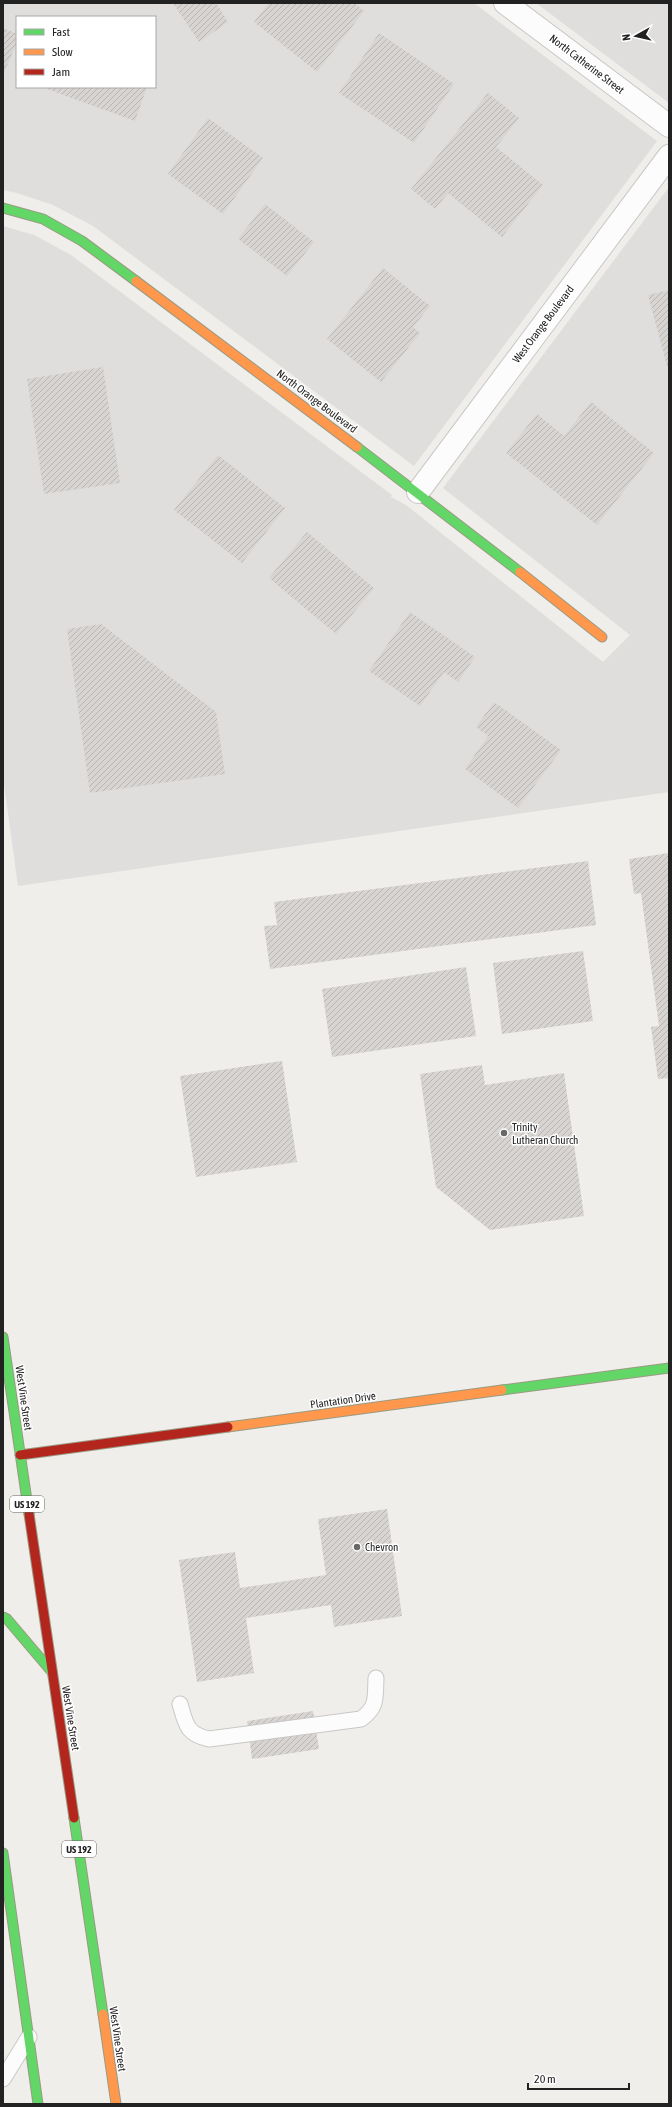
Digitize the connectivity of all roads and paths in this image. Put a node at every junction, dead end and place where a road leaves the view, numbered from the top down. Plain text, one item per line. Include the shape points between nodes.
1 (505, 3) edge
2 (669, 126) edge
3 (669, 156) edge
4 (3, 208) edge
5 (418, 492) junction
6 (602, 637) dead end
7 (3, 1337) edge
8 (669, 1368) edge
9 (9, 1451) dead end
10 (20, 1454) junction
11 (3, 1617) edge
12 (52, 1672) junction
13 (376, 1678) dead end
14 (180, 1704) dead end
15 (3, 1853) edge
16 (29, 2037) junction
17 (3, 2079) edge
18 (38, 2104) edge
19 (116, 2104) edge

1 - 2 street, North Catherine Street
3 - 5 street, West Orange Boulevard
4 - 5 main road, North Orange Boulevard via 43,219 82,241
5 - 6 main road, North Orange Boulevard
7 - 10 main road, West Vine Street / US 192
8 - 10 main road, Plantation Drive
9 - 10 main road
10 - 12 main road, West Vine Street / US 192
11 - 12 main road via 8,1619
12 - 19 main road, West Vine Street / US 192
13 - 14 lane via 375,1703 370,1713 361,1719 209,1739 188,1730
15 - 16 main road
16 - 17 lane
16 - 18 main road

